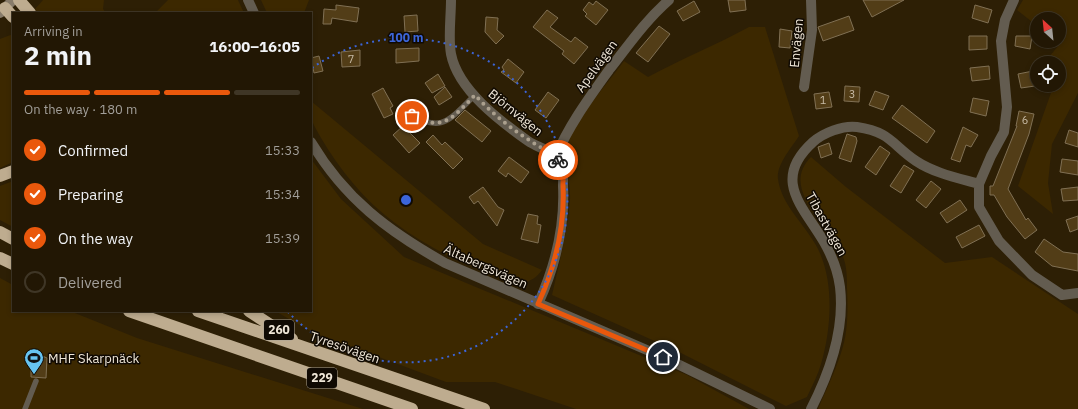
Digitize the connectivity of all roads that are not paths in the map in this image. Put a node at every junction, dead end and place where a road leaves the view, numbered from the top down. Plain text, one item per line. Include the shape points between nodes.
1 (19, 0) edge
2 (248, 0) edge
3 (452, 0) edge
4 (668, 0) edge
5 (811, 0) edge
6 (1014, 0) edge
7 (29, 12) edge
8 (254, 12) edge
9 (804, 88) dead end
10 (475, 95) junction
11 (405, 113) dead end
12 (312, 144) edge
13 (556, 156) junction
14 (12, 171) edge
15 (0, 176) edge
16 (979, 184) junction
17 (0, 232) edge
18 (12, 238) edge
19 (0, 258) edge
20 (12, 264) edge
21 (1078, 293) edge
22 (538, 304) junction
23 (132, 312) edge
24 (201, 312) edge
25 (251, 312) edge
26 (308, 349) junction
27 (36, 381) dead end
28 (25, 409) edge
29 (412, 409) edge
30 (484, 409) edge
31 (770, 409) edge
32 (811, 409) edge

1 - 7 highway
2 - 8 street
3 - 10 street, Björnvägen via 451,54 463,82
4 - 13 street, Apelvägen via 635,36 585,104
5 - 9 street, Envägen via 812,30
6 - 16 street via 1005,20 1001,41 1006,108 1004,132
10 - 11 lane, Björnvägen via 450,119 442,123 433,124
10 - 13 street, Björnvägen via 509,127
12 - 22 street, Ältabergsvägen via 339,184 382,223 411,244 445,263
13 - 22 street via 561,163 564,206 558,245
14 - 15 highway
16 - 21 street via 979,207 999,241 1038,279 1062,295
16 - 32 street, Tibastvägen via 943,174 916,161 891,139 877,131 855,126 830,131 817,138 800,153 792,172 794,191 803,213 824,241 833,259 840,288 834,355 824,384
17 - 18 highway
19 - 20 highway
22 - 31 street, Ältabergsvägen via 663,357
23 - 29 highway, 229
24 - 26 highway, Tyresövägen / 229
25 - 26 highway, 260
26 - 30 highway, Tyresövägen / 229
27 - 28 lane

